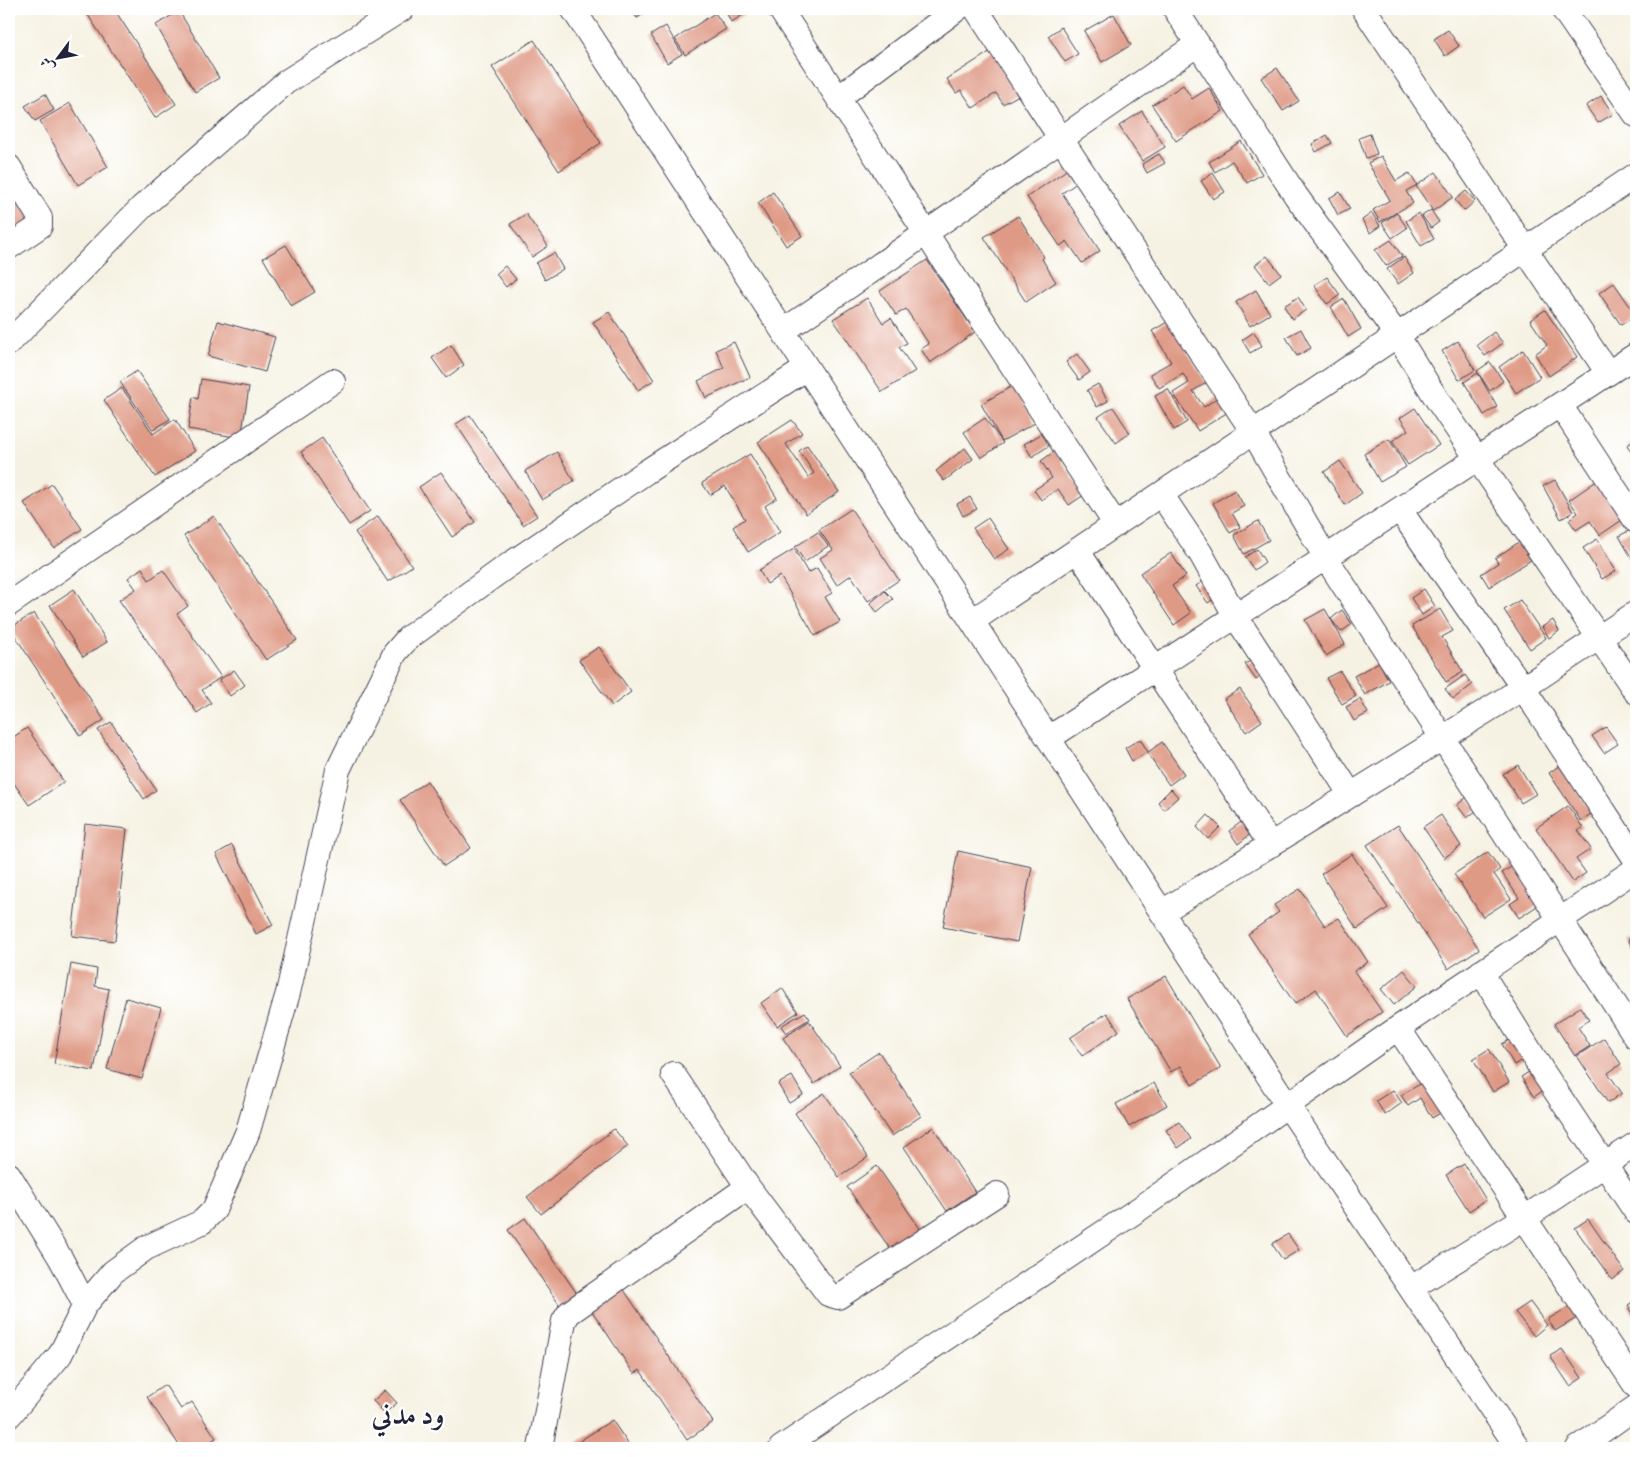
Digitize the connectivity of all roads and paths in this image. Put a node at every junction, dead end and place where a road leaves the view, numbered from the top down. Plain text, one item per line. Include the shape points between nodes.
1 (402, 9) edge
2 (574, 9) edge
3 (780, 9) edge
4 (958, 9) edge
5 (976, 9) edge
6 (1364, 9) edge
7 (1563, 9) edge
8 (1185, 12) edge
9 (1198, 44) junction
10 (838, 98) junction
11 (1636, 115) edge
12 (1061, 138) junction
13 (9, 167) edge
14 (1636, 175) edge
15 (928, 234) junction
16 (9, 246) edge
17 (1525, 250) junction
18 (783, 331) junction
19 (1398, 335) junction
20 (9, 343) edge
21 (1636, 355) edge
22 (807, 368) junction
23 (1608, 373) junction
24 (333, 381) dead end
25 (1560, 405) junction
26 (1253, 432) junction
27 (1478, 458) junction
28 (1161, 494) junction
29 (1400, 510) junction
30 (1636, 521) edge
31 (1116, 525) junction
32 (1077, 550) junction
33 (1326, 558) junction
34 (9, 604) edge
35 (1636, 613) edge
36 (1236, 617) junction
37 (972, 621) junction
38 (1599, 638) junction
39 (1154, 671) junction
40 (1523, 688) junction
41 (1636, 692) edge
42 (1049, 738) junction
43 (1442, 739) junction
44 (1351, 795) junction
45 (1271, 845) junction
46 (1636, 860) edge
47 (1636, 869) edge
48 (1162, 912) junction
49 (1561, 919) junction
50 (1481, 972) junction
51 (1398, 1028) junction
52 (1636, 1037) edge
53 (673, 1074) dead end
54 (1288, 1106) junction
55 (1636, 1144) edge
56 (1605, 1165) junction
57 (9, 1174) edge
58 (748, 1187) junction
59 (997, 1194) dead end
60 (1636, 1212) edge
61 (1526, 1217) junction
62 (1411, 1288) junction
63 (84, 1304) junction
64 (1636, 1386) edge
65 (1636, 1407) edge
66 (9, 1416) edge
67 (540, 1448) edge
68 (781, 1448) edge
69 (1518, 1448) edge
70 (1578, 1448) edge

1 - 20 street via 286,82 142,207
2 - 18 street
3 - 10 street
4 - 10 street
5 - 12 street
6 - 17 street
7 - 11 street
8 - 9 street
9 - 12 street
9 - 19 street via 1296,196
10 - 15 street
12 - 15 street
12 - 26 street
13 - 16 street via 40,218 40,226
14 - 17 street
15 - 18 street
15 - 31 street
17 - 19 street
17 - 23 street
18 - 22 street
19 - 26 street
19 - 27 street
21 - 23 street
22 - 37 street
22 - 63 street via 503,568 408,638 395,653 338,770 288,993 248,1131 214,1210 202,1222 128,1260
23 - 25 street
24 - 34 street
25 - 27 street
25 - 30 street
26 - 28 street
26 - 33 street
27 - 29 street
27 - 38 street
28 - 31 street
28 - 36 street
29 - 33 street
29 - 40 street
31 - 32 street
32 - 37 street
32 - 39 street
33 - 36 street
33 - 43 street
35 - 38 street
36 - 39 street
36 - 44 street
37 - 42 street
38 - 40 street
38 - 41 street
39 - 42 street
39 - 45 street
40 - 43 street
40 - 46 street
42 - 48 street
43 - 44 street
43 - 49 street
44 - 45 street
45 - 48 street
47 - 49 street
48 - 54 street
49 - 50 street
49 - 52 street
50 - 51 street
50 - 56 street
51 - 54 street
51 - 61 street
53 - 58 street
54 - 62 street
54 - 68 street
55 - 56 street
56 - 60 street
56 - 61 street
57 - 63 street
58 - 59 street via 828,1294 838,1298
58 - 67 street via 569,1313 564,1321
61 - 62 street
61 - 64 street
62 - 69 street
63 - 66 street via 60,1355
65 - 70 street

